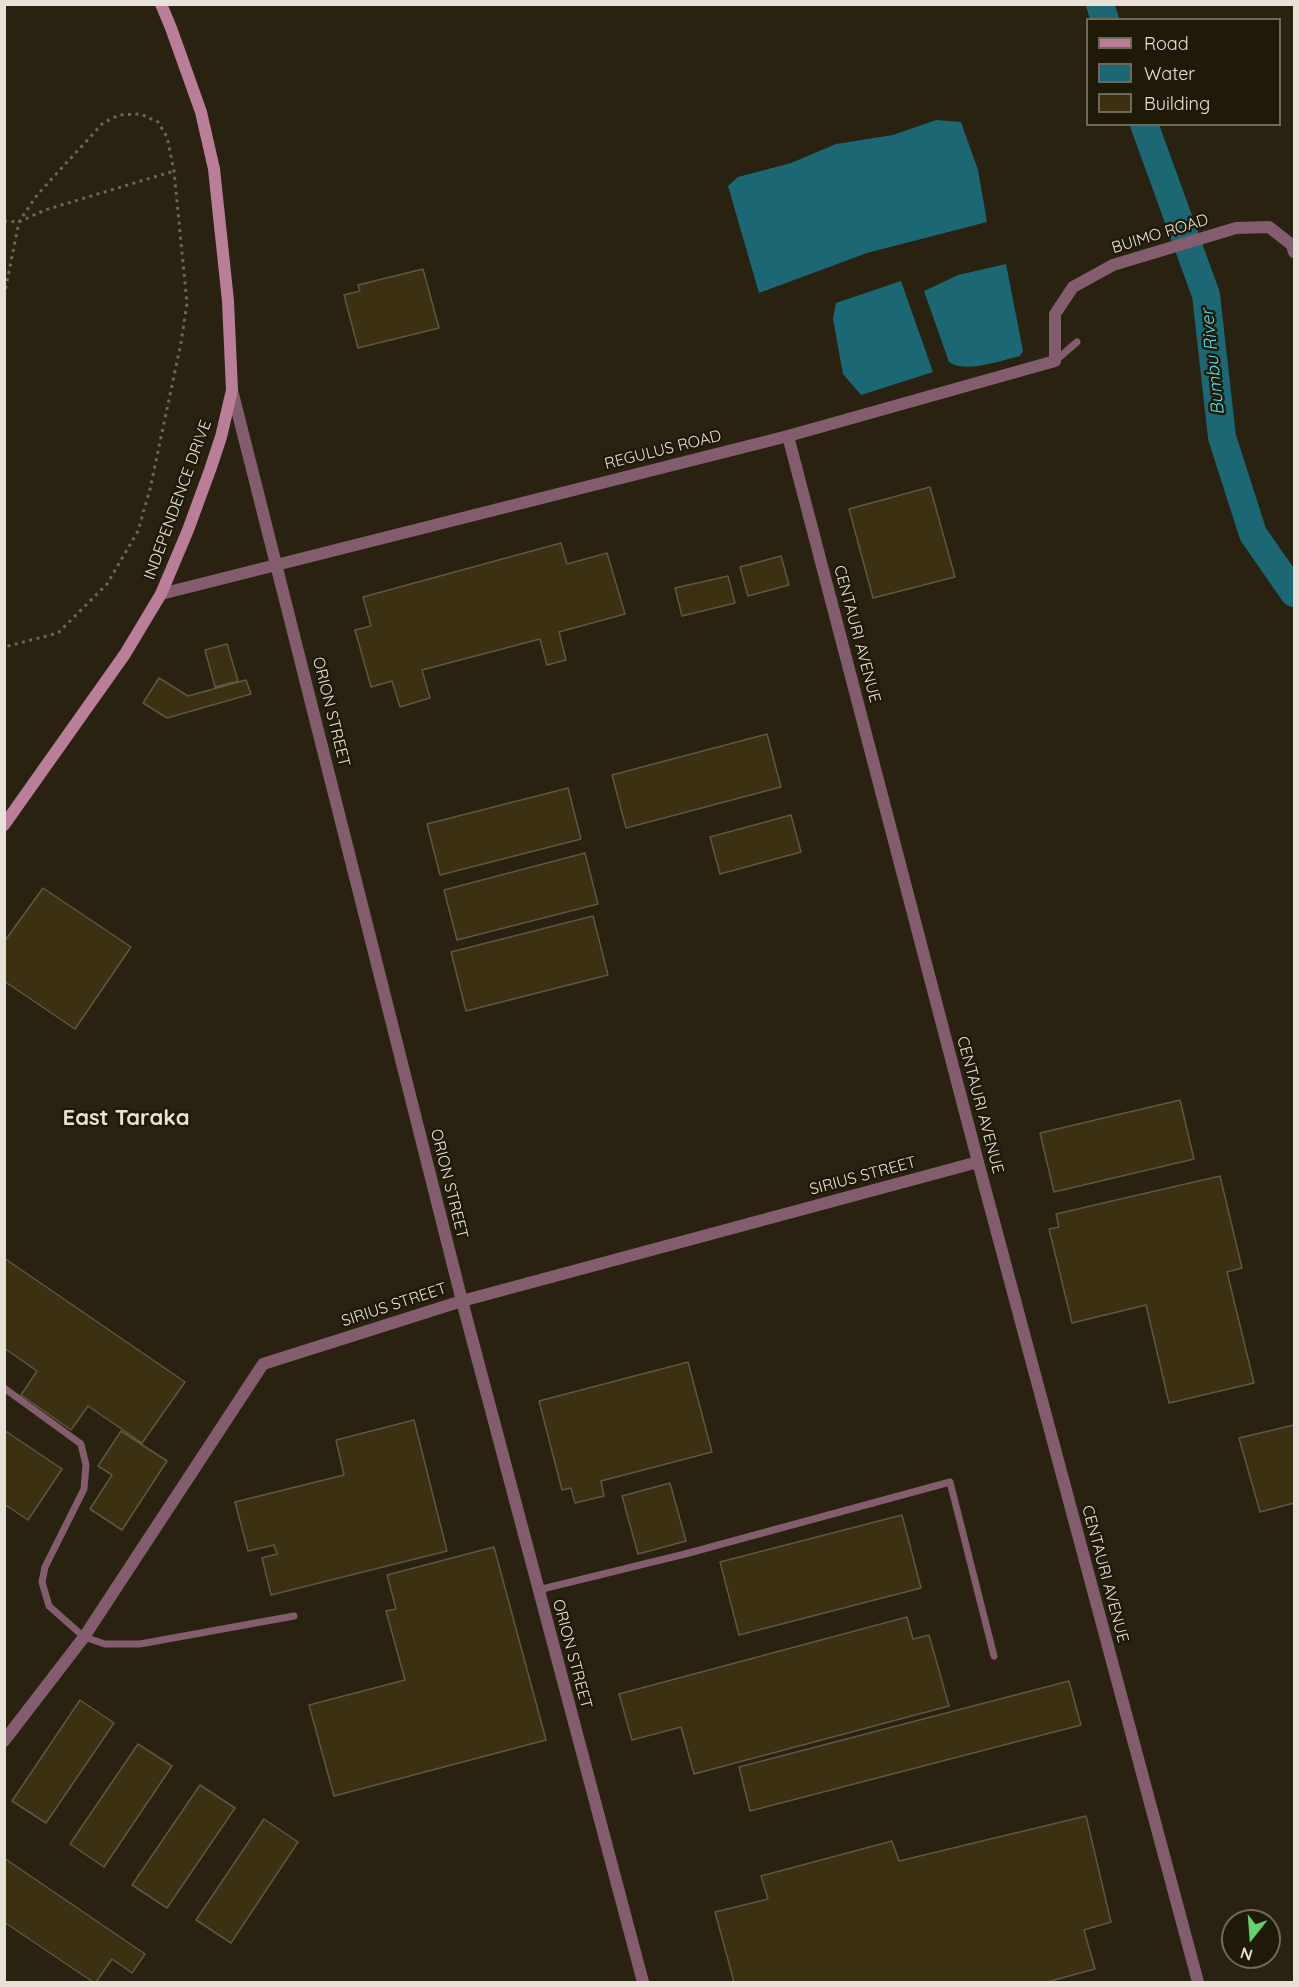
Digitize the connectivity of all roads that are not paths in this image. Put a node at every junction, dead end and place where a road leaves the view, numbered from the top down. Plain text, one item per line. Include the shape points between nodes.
1 (161, 4) edge
2 (1294, 252) edge
3 (1077, 342) dead end
4 (1055, 361) junction
5 (232, 390) junction
6 (788, 436) junction
7 (277, 564) junction
8 (161, 594) junction
9 (4, 825) edge
10 (978, 1162) junction
11 (462, 1301) junction
12 (4, 1388) edge
13 (538, 1590) junction
14 (294, 1616) dead end
15 (84, 1637) junction
16 (994, 1656) dead end
17 (4, 1741) edge
18 (643, 1983) edge
19 (1198, 1983) edge

1 - 5 main road, INDEPENDENCE DRIVE via 201,112 214,169 228,301
2 - 4 street, BUIMO ROAD via 1292,245 1269,227 1236,228 1113,265 1074,287 1055,314
3 - 4 lane
4 - 6 street, REGULUS ROAD
5 - 7 street, ORION STREET
5 - 8 main road, INDEPENDENCE DRIVE via 210,470
6 - 7 street, REGULUS ROAD
6 - 10 street, CENTAURI AVENUE
7 - 8 street, REGULUS ROAD
7 - 11 street, ORION STREET
8 - 9 main road, INDEPENDENCE DRIVE via 125,654
10 - 11 street, SIRIUS STREET
10 - 19 street, CENTAURI AVENUE
11 - 13 street, ORION STREET
11 - 15 street, SIRIUS STREET via 263,1364
12 - 15 lane via 81,1444 87,1465 84,1489 45,1567 42,1582 49,1606
13 - 16 lane via 950,1482
13 - 18 street, ORION STREET
14 - 15 lane via 140,1644 105,1644
15 - 17 street, SIRIUS STREET

